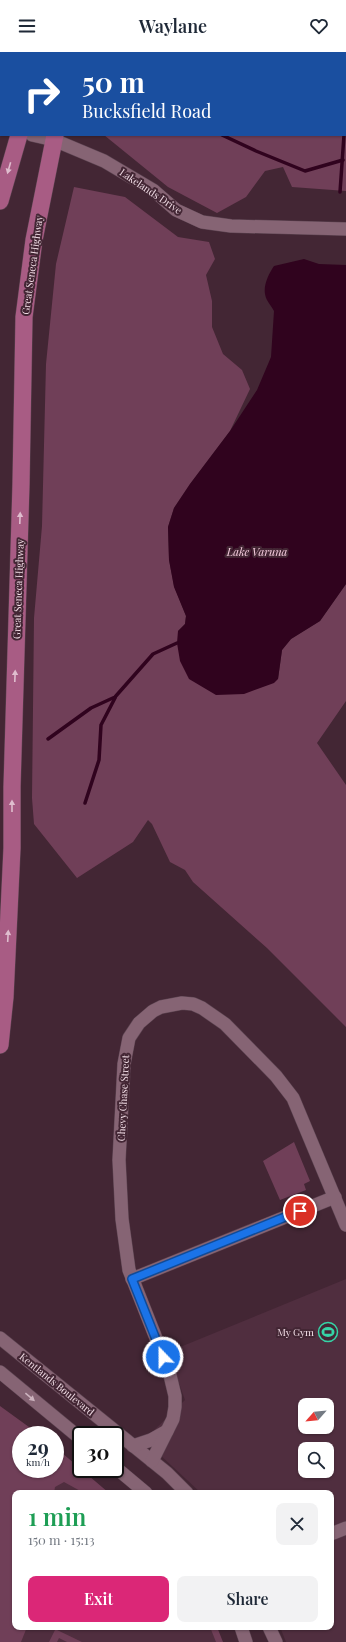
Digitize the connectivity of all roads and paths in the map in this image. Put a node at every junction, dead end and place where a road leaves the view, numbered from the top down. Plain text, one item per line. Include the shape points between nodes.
1 (19, 136) edge
2 (40, 136) edge
3 (55, 138) edge
4 (0, 202) edge
5 (346, 229) edge
6 (0, 1045) edge
7 (335, 1197) junction
8 (346, 1225) edge
9 (132, 1279) junction
10 (0, 1338) edge
11 (0, 1372) edge
12 (167, 1431) junction
13 (72, 1432) edge
14 (133, 1446) junction
15 (152, 1461) junction
16 (124, 1475) edge
17 (142, 1490) edge
18 (184, 1490) edge
19 (346, 1528) edge
20 (334, 1533) edge
21 (241, 1630) edge
22 (270, 1630) edge
23 (246, 1642) edge
24 (276, 1642) edge

1 -> 4 main road
2 - 3 street, Lakelands Drive
3 - 5 street, Lakelands Drive via 104,160 152,190 176,210 202,222 231,226
6 -> 3 main road, Great Seneca Highway via 5,997 12,848 24,317 34,240
7 - 8 street, Chevy Chase Street
7 - 9 street
7 - 9 street, Chevy Chase Street via 296,1102 276,1076 225,1024 207,1010 193,1004 182,1003 161,1007 139,1023 129,1038 125,1053 119,1177 126,1251
9 - 12 street, Chevy Chase Street via 173,1384 175,1407
10 - 14 street, Kentlands Boulevard
11 -> 13 street
12 - 14 street
12 - 15 street, Chevy Chase Street
14 - 15 street, Kentlands Boulevard
15 - 18 street, Kentlands Boulevard
16 - 17 street
19 - 20 street
21 - 23 street
22 - 24 street

